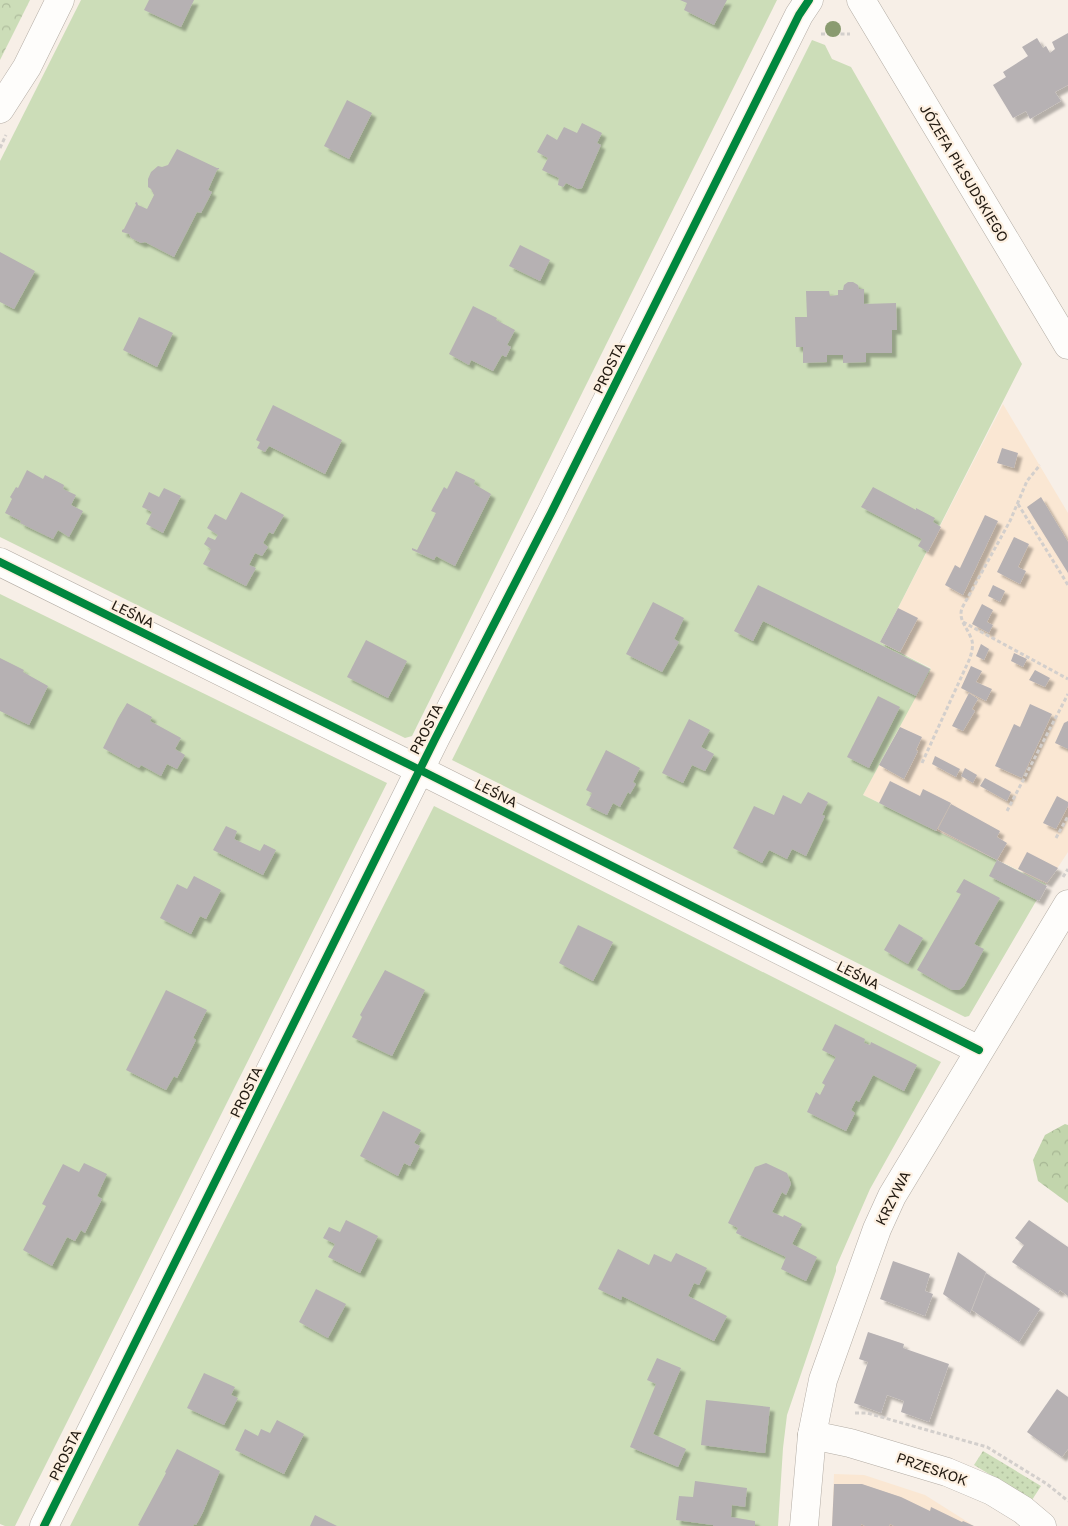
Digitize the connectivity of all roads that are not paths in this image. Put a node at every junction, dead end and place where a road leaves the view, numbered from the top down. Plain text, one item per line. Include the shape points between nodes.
1 (60, 0) edge
2 (809, 0) edge
3 (861, 0) edge
4 (0, 109) edge
5 (1068, 345) edge
6 (0, 562) edge
7 (420, 770) junction
8 (1068, 904) edge
9 (979, 1050) junction
10 (812, 1435) junction
11 (44, 1526) edge
12 (804, 1526) edge
13 (1042, 1526) edge

1 - 4 street via 27,67
2 - 7 street, PROSTA
3 - 5 street, JÓZEFA PIŁSUDSKIEGO
6 - 7 street, LEŚNA
7 - 9 street, LEŚNA
7 - 11 street, PROSTA
8 - 9 street, KRZYWA
9 - 10 street, KRZYWA via 892,1196 877,1229 823,1380
10 - 12 street, KRZYWA
10 - 13 street, PRZESKOK via 947,1472 992,1491

